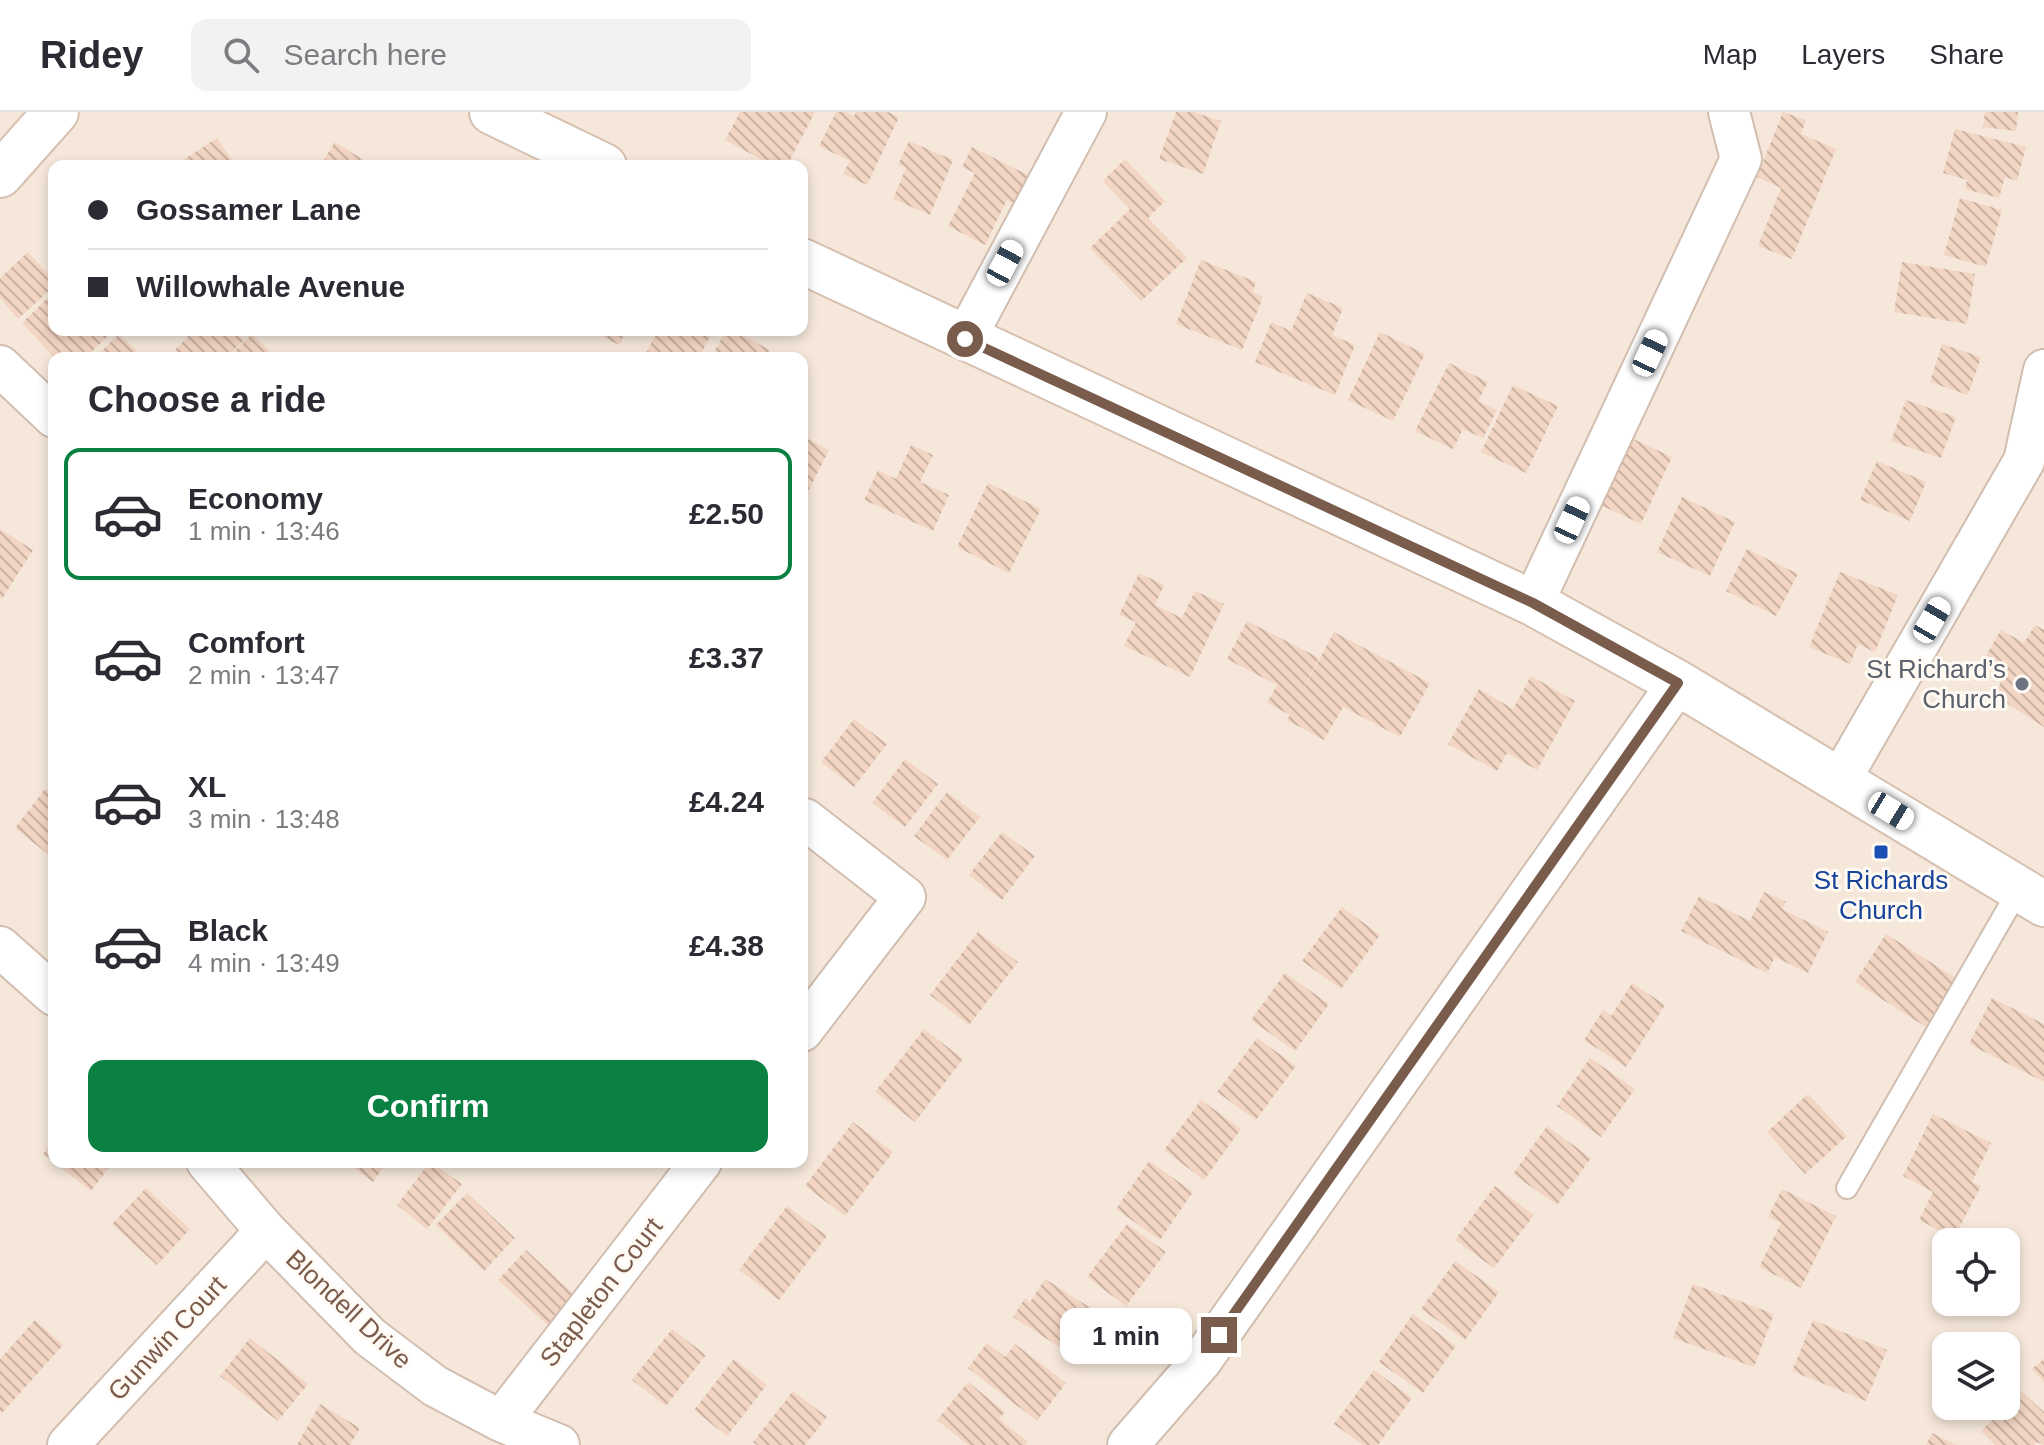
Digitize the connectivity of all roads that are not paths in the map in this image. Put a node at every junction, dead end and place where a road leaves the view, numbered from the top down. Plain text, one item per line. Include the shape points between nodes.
1 (56, 112) edge
2 (492, 112) edge
3 (1086, 112) edge
4 (1729, 112) edge
5 (592, 160) edge
6 (0, 175) edge
7 (808, 264) edge
8 (965, 339) junction
9 (0, 366) edge
10 (2044, 370) edge
11 (48, 411) edge
12 (1533, 603) junction
13 (1678, 683) junction
14 (1840, 780) junction
15 (808, 821) edge
16 (2031, 897) edge
17 (0, 947) edge
18 (48, 990) edge
19 (808, 1023) edge
20 (212, 1168) edge
21 (696, 1168) edge
22 (1847, 1188) dead end
23 (266, 1231) junction
24 (501, 1421) junction
25 (68, 1445) edge
26 (559, 1445) edge
27 (1128, 1445) edge

1 - 6 street
2 - 5 street
3 - 8 street
4 - 12 street via 1741,159
7 - 8 street
8 - 12 street
9 - 11 street
10 - 14 street via 2024,461
12 - 13 street
13 - 14 street
13 - 27 street via 1201,1361
14 - 16 street
15 - 19 street via 905,897
16 - 22 lane
17 - 18 street
20 - 23 street, Blondell Drive
21 - 24 street, Stapleton Court
23 - 24 street, Blondell Drive via 370,1337 435,1386
23 - 25 street, Gunwin Court
24 - 26 street, Blondell Drive

